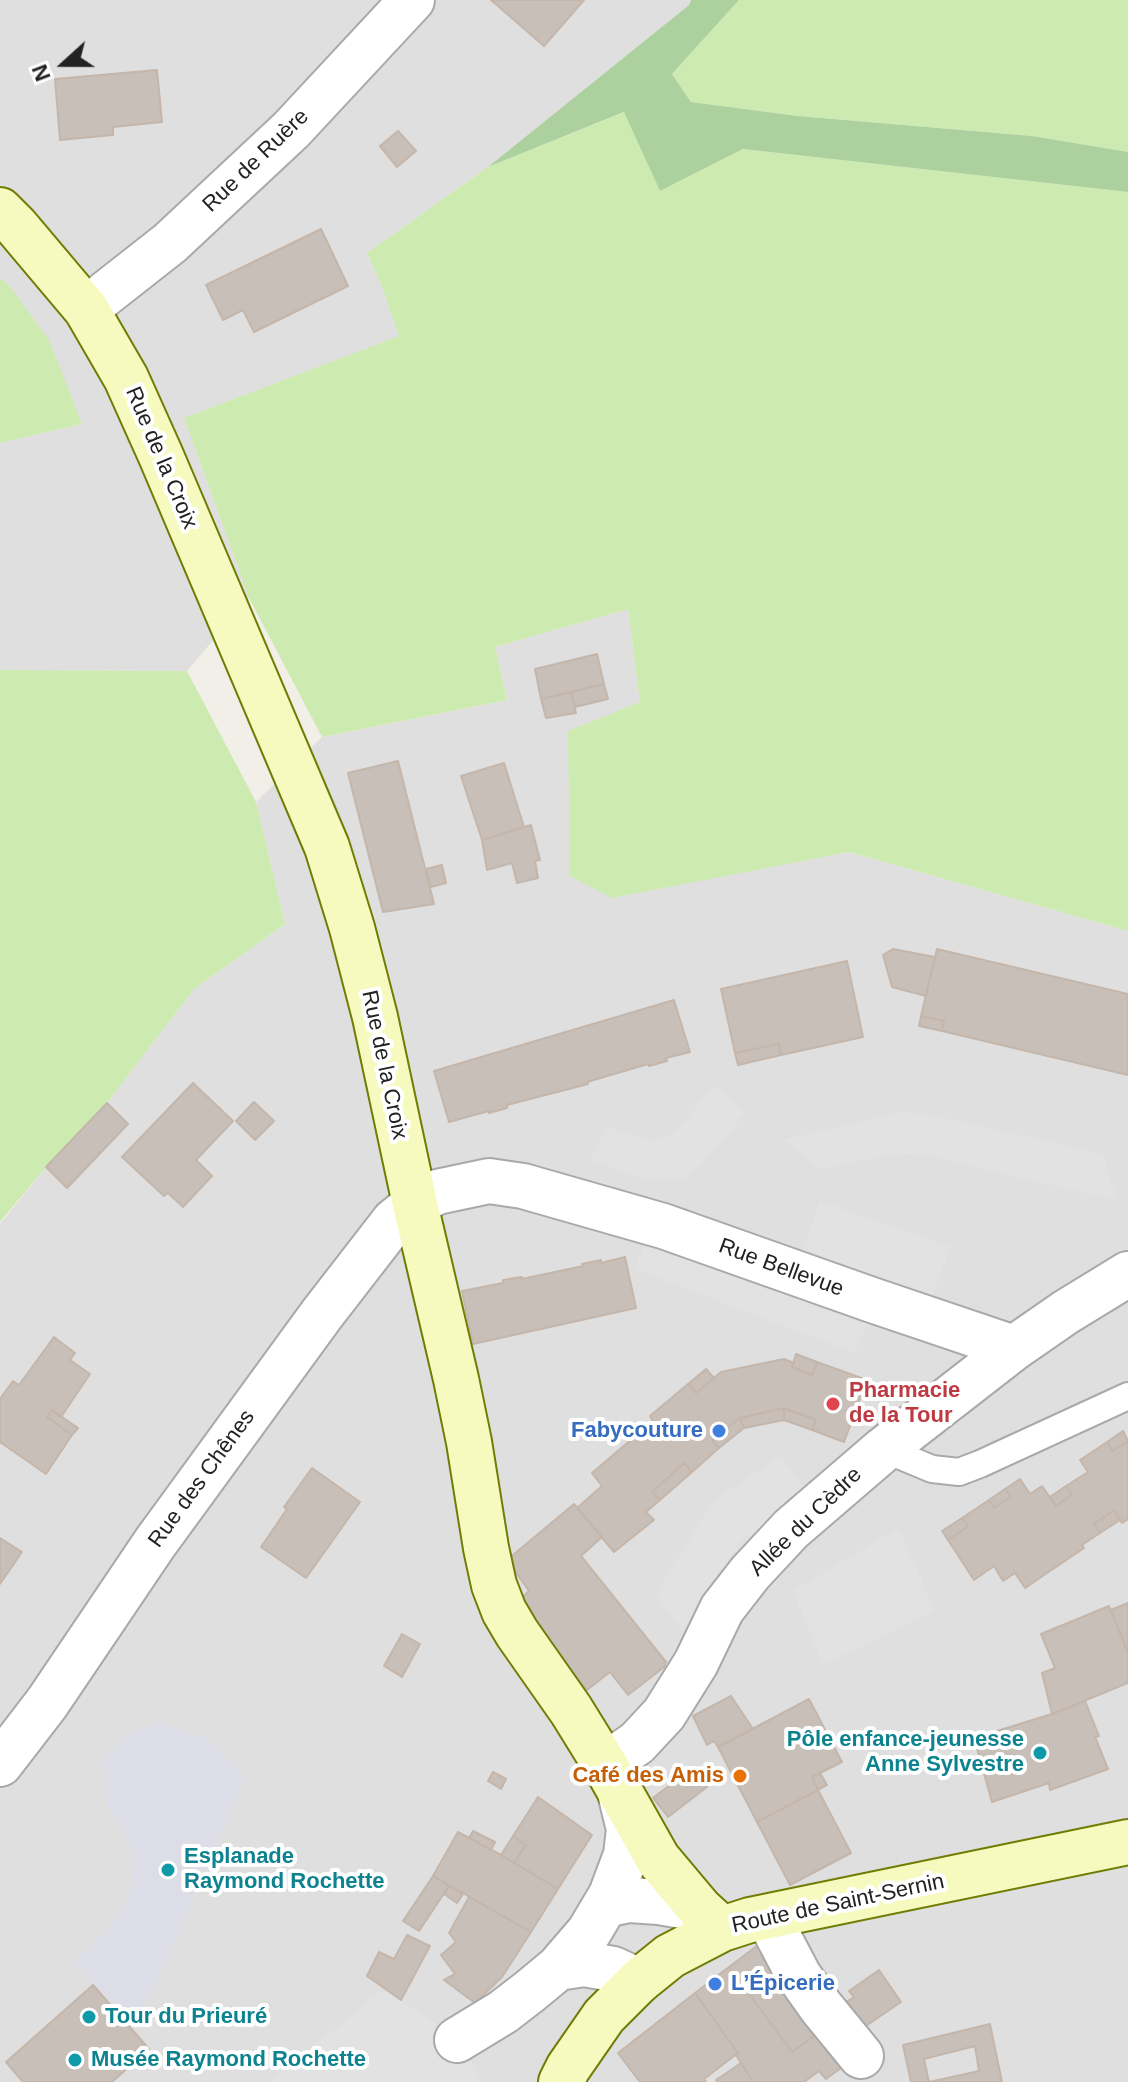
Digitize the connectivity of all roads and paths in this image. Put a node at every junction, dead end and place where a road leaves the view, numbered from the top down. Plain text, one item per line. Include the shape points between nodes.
1 (412, 0) edge
2 (0, 210) edge
3 (86, 309) junction
4 (415, 1204) junction
5 (1128, 1274) edge
6 (1014, 1348) junction
7 (1128, 1396) edge
8 (884, 1449) junction
9 (0, 1764) edge
10 (613, 1781) junction
11 (1128, 1842) edge
12 (605, 1905) junction
13 (768, 1917) junction
14 (711, 1919) junction
15 (558, 1968) junction
16 (639, 1981) junction
17 (457, 2040) dead end
18 (861, 2056) dead end
19 (561, 2082) edge

1 - 3 street, Rue de Ruère via 291,130 170,243
2 - 3 street, Rue de la Croix
3 - 4 street, Rue de la Croix via 126,378 327,847 375,1017
4 - 6 street, Rue Bellevue via 437,1192 489,1181 523,1186 663,1226
4 - 9 street, Rue des Chênes via 394,1221 312,1327
4 - 10 street, Rue de la Croix via 456,1379 494,1585 517,1633
5 - 6 street
6 - 8 street, Allée du Cèdre
7 - 8 lane via 959,1472 932,1469
8 - 10 street, Allée du Cèdre via 791,1529 750,1573 722,1609 664,1714
10 - 12 street via 629,1829 626,1855
10 - 14 street, Rue de la Croix via 658,1859
11 - 13 street, Route de Saint-Sernin
12 - 14 street, Route de Saint-Sernin via 659,1902
12 - 15 street
13 - 14 street, Route de Saint-Sernin
13 - 18 street via 799,1976
14 - 16 street, Route de Saint-Sernin
15 - 16 street via 584,1964
15 - 17 street
16 - 19 street, Route de Saint-Sernin via 604,2016

